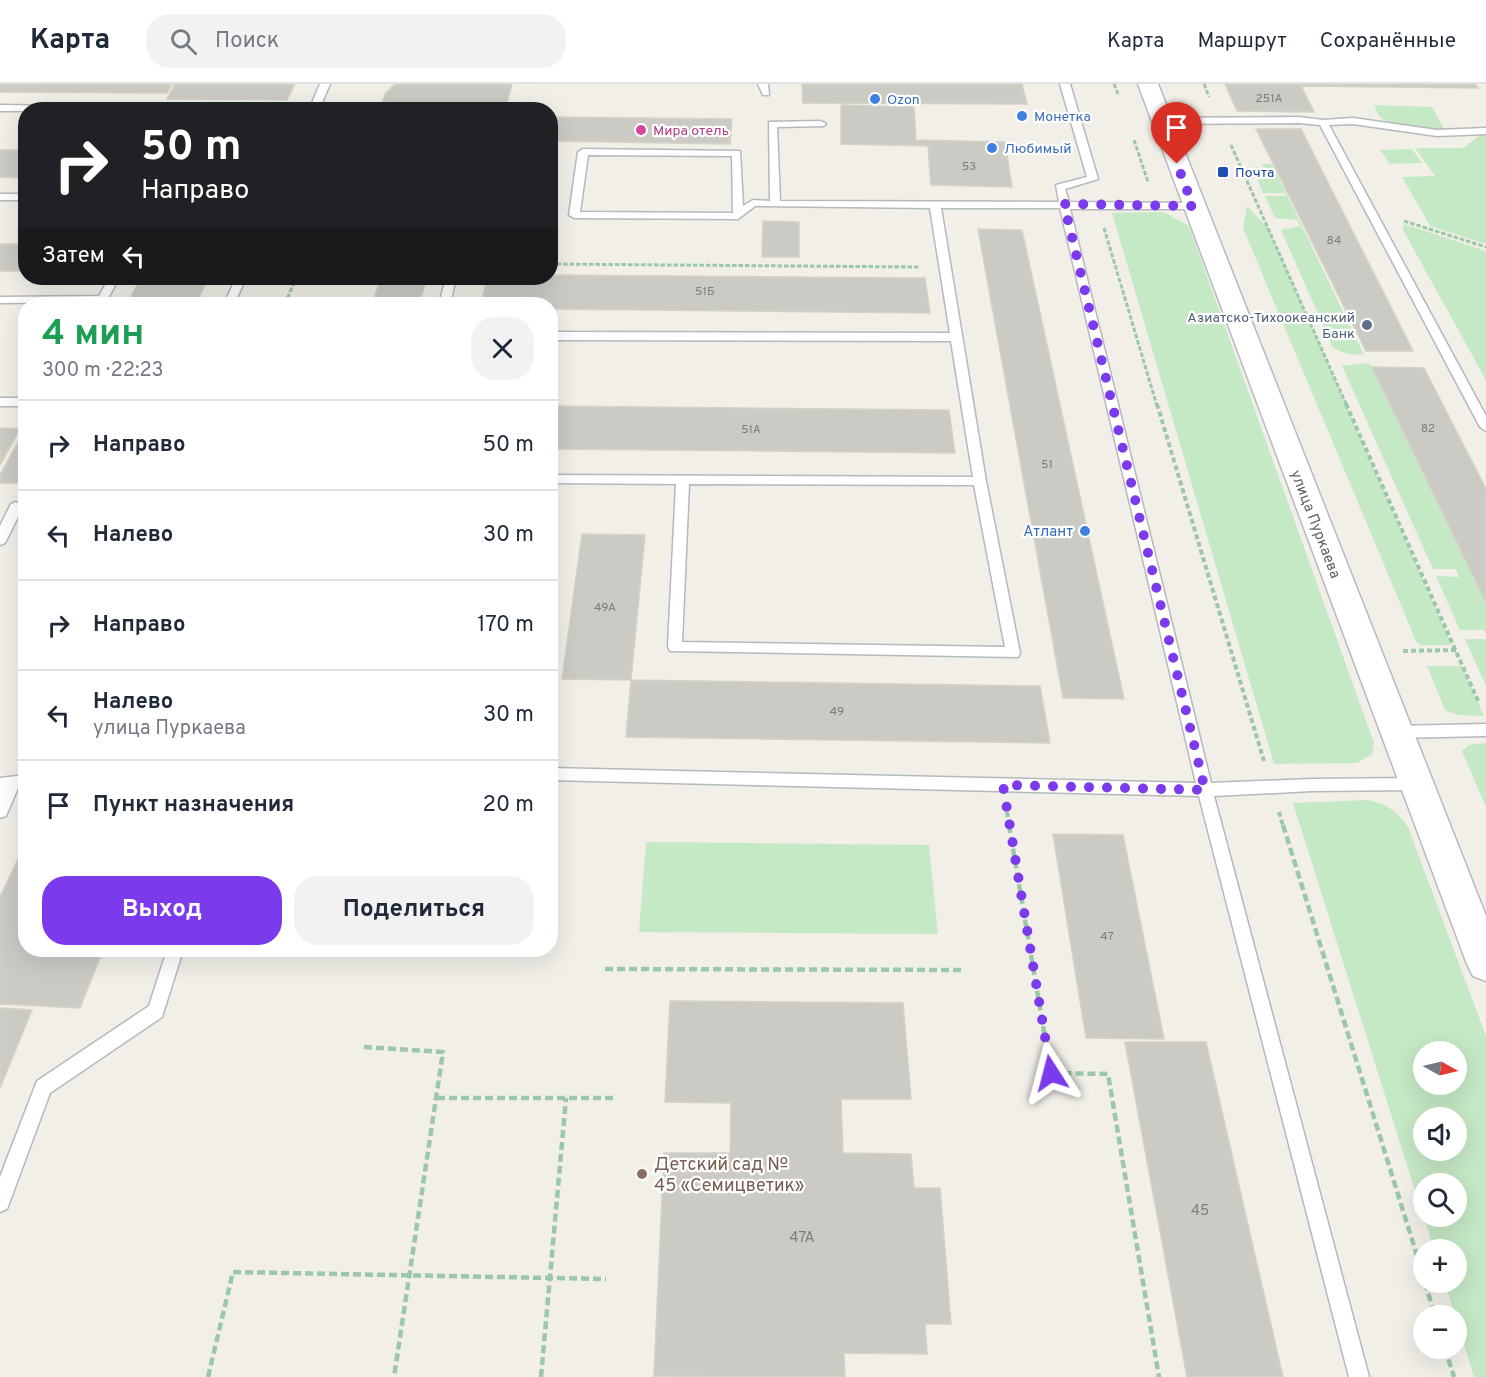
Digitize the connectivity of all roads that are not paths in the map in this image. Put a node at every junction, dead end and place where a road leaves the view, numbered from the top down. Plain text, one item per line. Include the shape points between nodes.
1 (325, 84) edge
2 (1065, 84) edge
3 (1148, 84) edge
4 (317, 102) edge
5 (0, 108) edge
6 (18, 108) edge
7 (1161, 121) junction
8 (1323, 123) junction
9 (821, 124) dead end
10 (1486, 131) edge
11 (0, 197) edge
12 (18, 197) edge
13 (775, 204) junction
14 (935, 204) junction
15 (1064, 204) junction
16 (1193, 206) junction
17 (738, 216) junction
18 (0, 300) edge
19 (18, 300) edge
20 (558, 336) edge
21 (955, 337) junction
22 (0, 402) edge
23 (18, 402) edge
24 (1486, 427) edge
25 (558, 479) edge
26 (683, 480) junction
27 (980, 481) junction
28 (0, 507) edge
29 (18, 507) edge
30 (18, 512) edge
31 (0, 540) edge
32 (1486, 730) edge
33 (1396, 732) junction
34 (558, 774) edge
35 (13, 782) edge
36 (1416, 784) junction
37 (1205, 790) junction
38 (0, 811) edge
39 (1475, 908) edge
40 (173, 957) edge
41 (1486, 964) edge
42 (0, 1203) edge
43 (1359, 1377) edge

1 - 4 lane
2 - 15 lane via 1093,179 1060,187
3 - 7 main road, улица Пуркаева
5 - 6 lane
7 - 8 lane
7 - 16 main road, улица Пуркаева
8 - 10 lane via 1353,121 1437,133
8 - 24 lane
9 - 13 lane via 772,124
11 - 12 lane
13 - 14 lane
13 - 17 lane via 753,203
14 - 15 lane
14 - 21 lane
15 - 16 lane
15 - 37 lane
16 - 33 main road, улица Пуркаева
17 - 17 lane via 574,215 583,152 737,153
18 - 19 lane
20 - 21 lane
21 - 27 lane
22 - 23 lane
25 - 26 lane
26 - 27 lane
26 - 27 lane via 675,647 1013,653
28 - 29 lane
30 - 31 lane
32 - 33 lane
33 - 36 main road, улица Пуркаева
34 - 37 lane
35 - 38 lane
36 - 37 lane
36 - 39 main road, улица Пуркаева
37 - 43 lane
39 - 41 main road, улица Пуркаева
40 - 42 lane via 156,1011 43,1088

